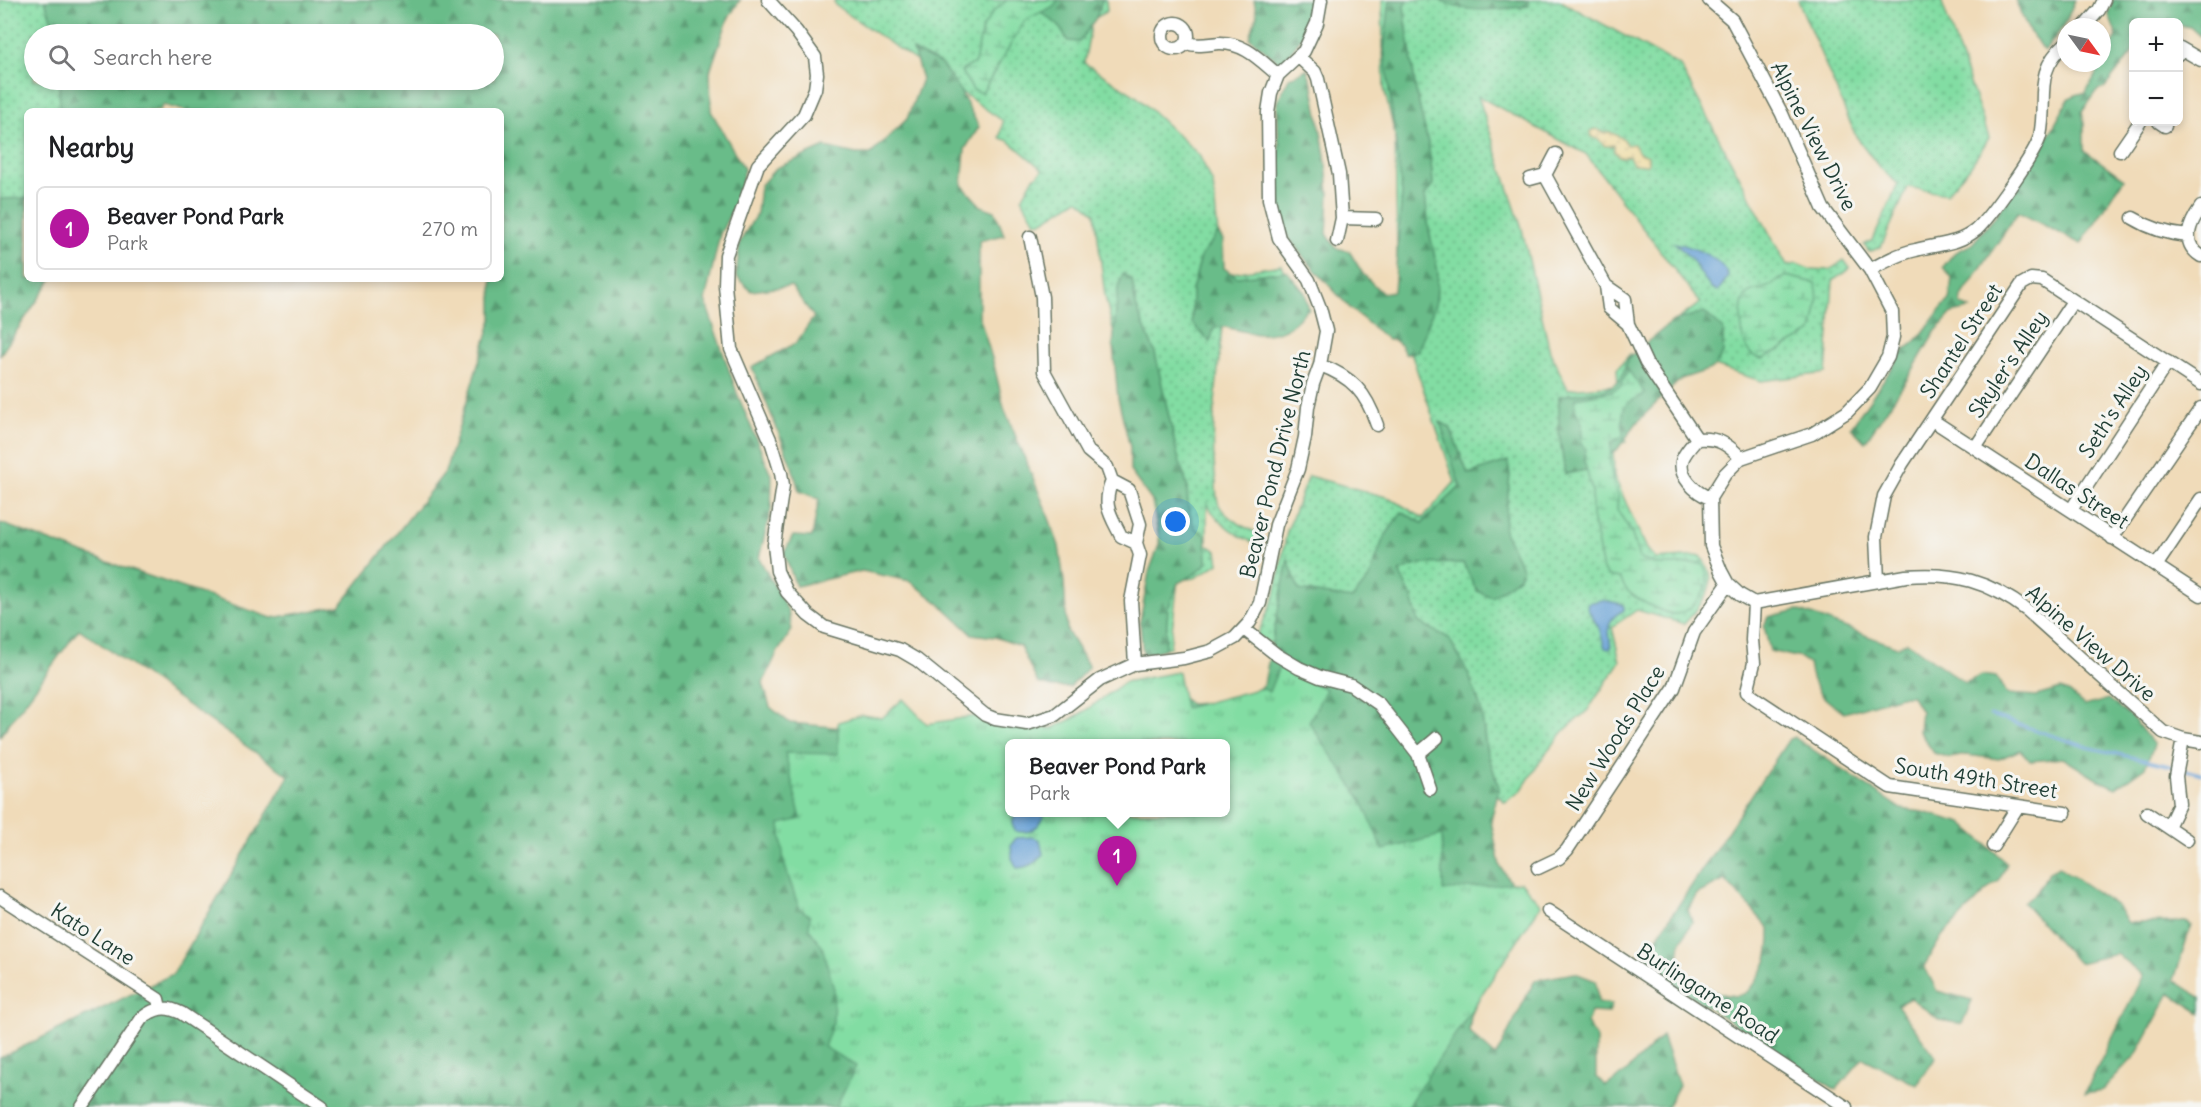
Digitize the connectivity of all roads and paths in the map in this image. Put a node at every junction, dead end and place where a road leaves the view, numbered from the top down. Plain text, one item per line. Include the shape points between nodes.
1 (768, 0) edge
2 (1322, 0) edge
3 (1708, 0) edge
4 (2104, 0) edge
5 (2092, 18) edge
6 (1186, 43) dead end
7 (2183, 53) edge
8 (2057, 54) edge
9 (1299, 57) junction
10 (2201, 60) edge
11 (1278, 75) junction
12 (2137, 126) edge
13 (2120, 152) dead end
14 (1556, 154) dead end
15 (1545, 175) junction
16 (1530, 178) dead end
17 (2201, 207) edge
18 (1342, 218) junction
19 (2133, 218) dead end
20 (1376, 219) dead end
21 (2188, 236) junction
22 (1030, 237) dead end
23 (1337, 241) dead end
24 (2201, 256) edge
25 (1870, 270) junction
26 (1606, 286) junction
27 (2073, 301) junction
28 (1628, 324) junction
29 (2168, 363) junction
30 (1320, 365) junction
31 (2201, 384) edge
32 (2201, 408) edge
33 (1932, 420) junction
34 (1377, 425) dead end
35 (1697, 438) junction
36 (1975, 448) junction
37 (1741, 458) junction
38 (1112, 481) junction
39 (1710, 498) junction
40 (2201, 499) edge
41 (2071, 510) junction
42 (2112, 538) junction
43 (1136, 543) junction
44 (2156, 566) junction
45 (1878, 580) junction
46 (1728, 584) junction
47 (2201, 595) edge
48 (1754, 603) junction
49 (1244, 629) junction
50 (1135, 664) junction
51 (1437, 738) dead end
52 (2183, 739) junction
53 (2201, 742) edge
54 (1418, 754) junction
55 (1430, 789) dead end
56 (2018, 806) junction
57 (2065, 813) dead end
58 (2147, 813) dead end
59 (2168, 826) junction
60 (2187, 840) dead end
61 (1993, 846) dead end
62 (1538, 868) dead end
63 (0, 897) edge
64 (1548, 911) dead end
65 (160, 1008) junction
66 (82, 1107) edge
67 (322, 1107) edge
68 (1846, 1107) edge

1 - 50 street, Beaver Pond Drive North via 814,57 815,89 804,115 758,165 726,255 724,285 730,349 782,473 774,554 787,592 824,627 900,650 969,704 995,719 1027,724 1055,715 1100,680
2 - 9 street via 1317,23
3 - 25 street, Alpine View Drive via 1732,20 1782,114 1823,208
4 - 5 street
6 - 11 street via 1239,45
7 - 10 street
8 - 25 street via 2048,64 2043,80 2039,138 1985,220 1961,240 1914,250
9 - 11 street
9 - 18 street via 1318,78 1336,157
11 - 30 street, Beaver Pond Drive North via 1270,93 1268,112 1269,199 1279,238 1309,280 1320,308 1326,331
12 - 13 street
14 - 15 street
15 - 16 street
15 - 26 street
17 - 21 street
18 - 20 street
18 - 23 street
19 - 21 street via 2165,234
21 - 24 street via 2190,246
22 - 38 street via 1042,297 1044,371 1088,451 1107,467
25 - 37 street, Alpine View Drive via 1892,312 1893,337 1888,357 1870,388 1847,412 1812,434
26 - 28 street via 1609,308
26 - 28 street via 1625,300
27 - 29 street, Shantel Street
27 - 33 street, Shantel Street via 2042,280 2031,279 2022,284
27 - 36 street, Skyler's Alley
28 - 35 street via 1646,363
29 - 31 street, Shantel Street
29 - 41 street, Seth's Alley
30 - 34 street via 1355,384 1371,407
30 - 49 street, Beaver Pond Drive North via 1308,407 1298,469 1276,525 1260,603
32 - 42 street
33 - 36 street, Dallas Street
33 - 45 street, Shantel Street via 1884,496 1876,537
35 - 37 street via 1717,440
35 - 39 street via 1682,460 1683,474 1696,490
36 - 41 street, Dallas Street
37 - 39 street, Alpine View Drive
38 - 43 street via 1129,490 1140,524
38 - 43 street via 1107,495 1109,513 1121,536
39 - 46 street via 1711,546
40 - 44 street
41 - 42 street, Dallas Street
42 - 44 street, Dallas Street
43 - 50 street via 1140,555 1131,601
44 - 47 street, Dallas Street
45 - 48 street, Alpine View Drive
45 - 52 street, Alpine View Drive via 1930,574 1976,581 1997,590 2034,616 2156,725
46 - 48 street
46 - 62 street, New Woods Place via 1694,632 1674,688 1567,850
48 - 56 street, South 49th Street via 1754,663 1747,692 1886,785
49 - 50 street, Beaver Pond Drive North via 1211,651
49 - 54 street via 1277,655 1320,677 1351,685 1379,704
51 - 54 street
52 - 53 street, Alpine View Drive
52 - 59 street via 2176,776 2179,804
54 - 55 street
56 - 57 street, South 49th Street
56 - 61 street
58 - 59 street
59 - 60 street
63 - 65 street, Kato Lane via 158,999
64 - 68 street, Burlingame Road
65 - 66 street via 142,1018
65 - 67 street via 181,1013

